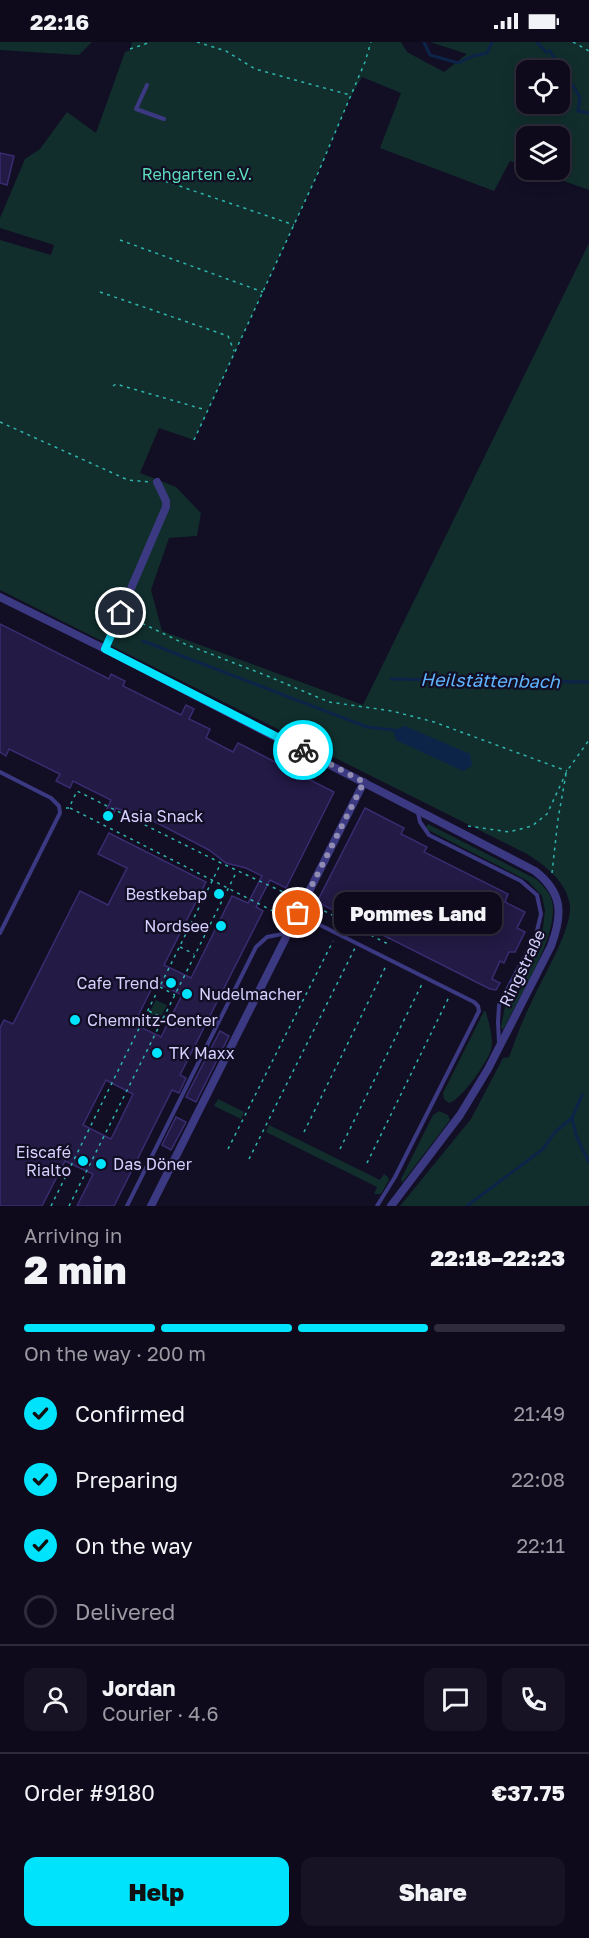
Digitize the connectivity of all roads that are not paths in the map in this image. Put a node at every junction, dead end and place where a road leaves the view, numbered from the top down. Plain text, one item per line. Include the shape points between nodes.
1 (147, 85) dead end
2 (164, 119) dead end
3 (157, 482) road end
4 (0, 597) edge
5 (105, 649) junction
6 (0, 772) edge
7 (364, 782) junction
8 (418, 809) junction
9 (298, 913) junction
10 (290, 929) junction
11 (0, 933) edge
12 (500, 1047) junction
13 (126, 1206) edge
14 (151, 1206) edge
15 (378, 1206) edge
16 (390, 1206) edge

1 - 2 lane via 136,110
3 - 5 street via 166,507
4 - 5 street
5 - 7 street
6 - 11 lane via 51,798 59,807 58,819
7 - 8 street
7 - 9 street
8 - 12 lane via 420,822 429,835 521,881 537,895 541,914 536,935 499,1005
8 - 12 street, Ringstraße via 535,871 546,879 558,901 560,916 551,946
9 - 10 street
9 - 15 lane via 478,1005 479,1011
10 - 13 lane via 267,937 256,947
10 - 14 street
12 - 16 street, Ringstraße via 460,1115

